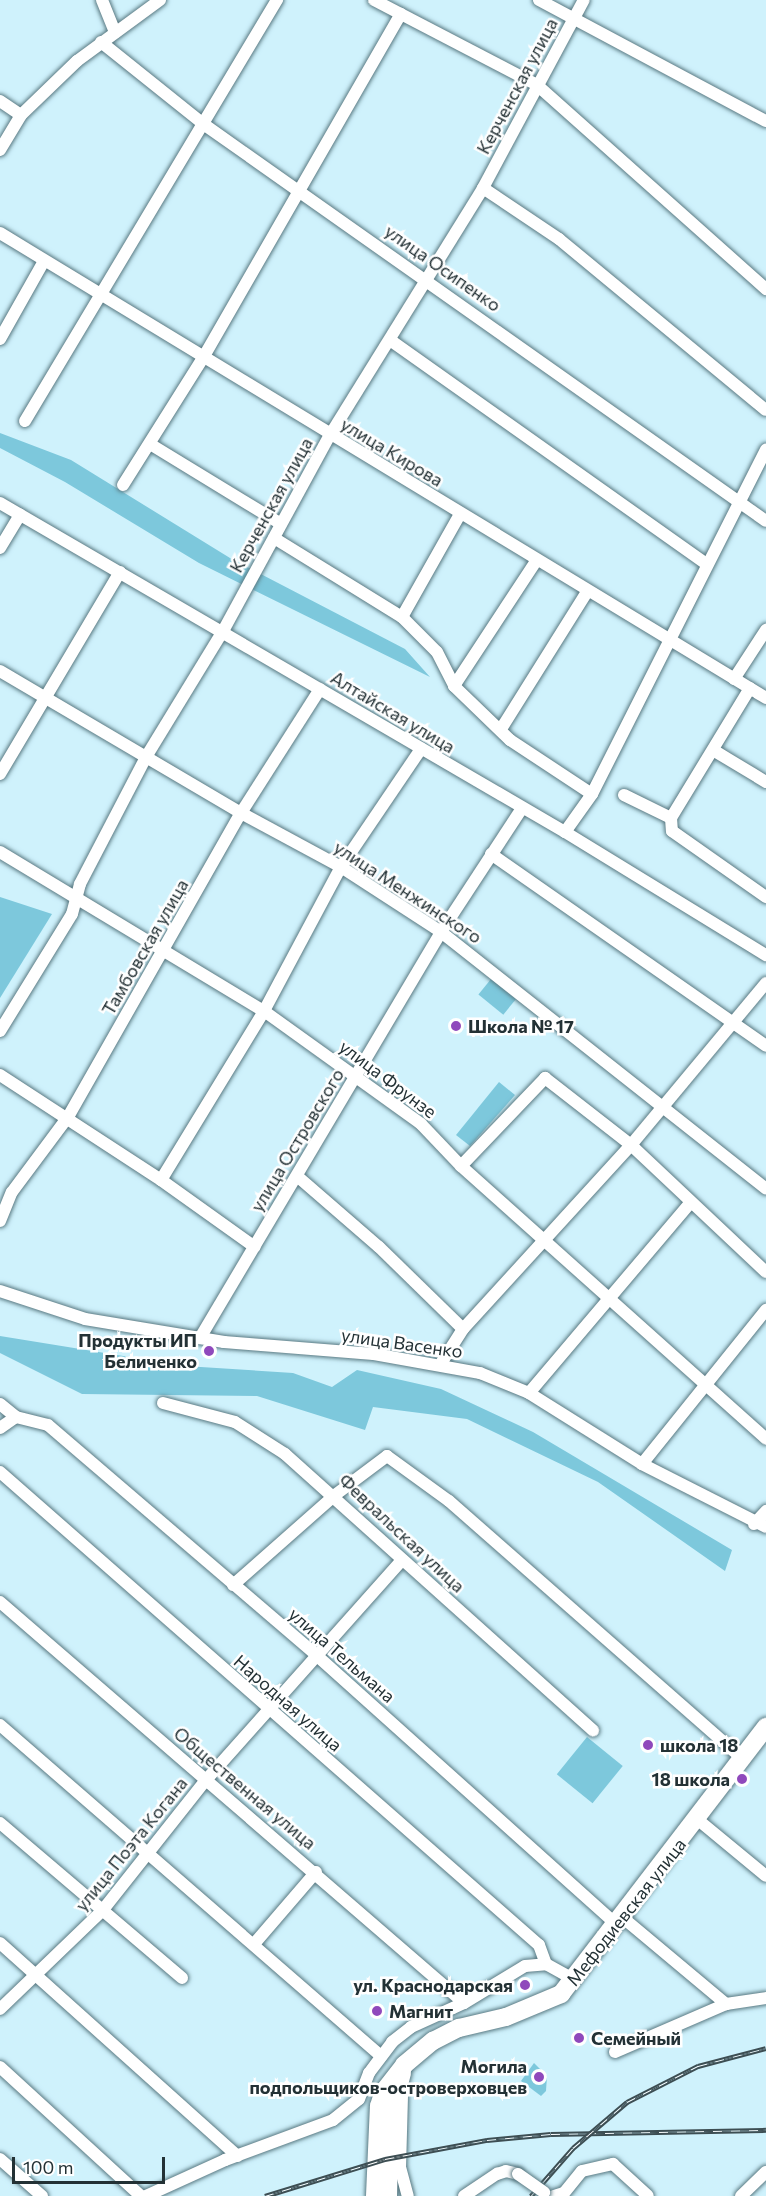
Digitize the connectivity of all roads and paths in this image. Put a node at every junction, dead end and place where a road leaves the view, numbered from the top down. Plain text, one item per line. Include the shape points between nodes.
1 (102, 0) edge
2 (160, 0) edge
3 (277, 0) edge
4 (374, 0) edge
5 (539, 0) edge
6 (584, 0) edge
7 (401, 14) junction
8 (574, 19) junction
9 (115, 33) junction
10 (101, 42) junction
11 (537, 85) junction
12 (0, 101) edge
13 (21, 115) junction
14 (766, 121) edge
15 (202, 123) junction
16 (0, 150) edge
17 (483, 188) junction
18 (300, 190) junction
19 (0, 233) edge
20 (44, 261) junction
21 (426, 278) junction
22 (766, 289) edge
23 (102, 297) junction
24 (0, 339) edge
25 (390, 340) junction
26 (203, 358) junction
27 (766, 410) edge
28 (25, 421) dead end
29 (330, 435) junction
30 (150, 444) junction
31 (766, 450) edge
32 (123, 485) dead end
33 (739, 500) junction
34 (0, 503) edge
35 (460, 514) junction
36 (20, 515) junction
37 (766, 521) edge
38 (281, 524) junction
39 (274, 538) junction
40 (0, 548) edge
41 (536, 561) junction
42 (706, 564) junction
43 (120, 572) junction
44 (587, 592) junction
45 (402, 618) junction
46 (766, 630) edge
47 (223, 631) junction
48 (667, 641) junction
49 (0, 671) edge
50 (734, 679) junction
51 (454, 686) junction
52 (750, 688) junction
53 (320, 689) junction
54 (766, 698) edge
55 (45, 699) junction
56 (501, 729) junction
57 (421, 749) junction
58 (713, 750) junction
59 (146, 757) junction
60 (0, 774) edge
61 (766, 782) edge
62 (592, 794) junction
63 (628, 797) dead end
64 (522, 808) junction
65 (241, 813) junction
66 (671, 818) junction
67 (565, 832) junction
68 (0, 852) edge
69 (491, 854) junction
70 (341, 867) junction
71 (766, 897) edge
72 (75, 899) junction
73 (441, 932) junction
74 (165, 949) junction
75 (766, 955) edge
76 (766, 983) edge
77 (264, 1011) junction
78 (733, 1023) junction
79 (0, 1031) edge
80 (766, 1046) edge
81 (0, 1075) edge
82 (356, 1075) junction
83 (665, 1106) junction
84 (68, 1117) junction
85 (630, 1145) junction
86 (461, 1166) junction
87 (297, 1176) junction
88 (161, 1179) junction
89 (766, 1189) edge
90 (692, 1202) junction
91 (0, 1221) edge
92 (545, 1238) junction
93 (255, 1247) junction
94 (766, 1272) edge
95 (0, 1291) edge
96 (609, 1298) junction
97 (766, 1310) edge
98 (463, 1329) junction
99 (200, 1338) junction
100 (440, 1365) junction
101 (706, 1384) junction
102 (529, 1393) junction
103 (163, 1403) dead end
104 (0, 1404) edge
105 (16, 1417) junction
106 (0, 1428) edge
107 (766, 1439) edge
108 (642, 1464) junction
109 (0, 1472) edge
110 (335, 1495) junction
111 (766, 1511) edge
112 (760, 1526) edge
113 (402, 1560) junction
114 (232, 1585) junction
115 (0, 1602) edge
116 (315, 1654) junction
117 (267, 1710) junction
118 (0, 1725) edge
119 (766, 1727) edge
120 (593, 1730) dead end
121 (742, 1758) junction
122 (206, 1780) junction
123 (697, 1819) junction
124 (0, 1823) edge
125 (149, 1856) junction
126 (316, 1872) junction
127 (766, 1876) edge
128 (102, 1911) junction
129 (620, 1921) junction
130 (0, 1943) edge
131 (254, 1944) junction
132 (546, 1964) junction
133 (37, 1976) junction
134 (182, 1978) dead end
135 (575, 1980) junction
136 (766, 1998) edge
137 (464, 2003) junction
138 (726, 2004) junction
139 (0, 2009) edge
140 (615, 2052) dead end
141 (381, 2056) junction
142 (404, 2065) junction
143 (0, 2067) edge
144 (237, 2156) junction
145 (0, 2159) edge
146 (766, 2172) edge
147 (746, 2194) edge
148 (551, 2195) edge
149 (42, 2196) edge
150 (141, 2196) edge
151 (146, 2196) edge
152 (375, 2196) edge
153 (388, 2196) edge
154 (408, 2196) edge
155 (464, 2196) edge
156 (648, 2196) edge

1 - 9 street
2 - 9 street
3 - 15 street
4 - 7 street
5 - 8 street
6 - 8 street, Керченская улица
7 - 11 street
7 - 18 street
8 - 11 street, Керченская улица
8 - 14 street
9 - 10 street
10 - 13 street
10 - 15 street, улица Осипенко
11 - 17 street, Керченская улица
11 - 22 street
12 - 13 street
13 - 16 street
15 - 18 street, улица Осипенко
15 - 23 street
17 - 21 street, Керченская улица
17 - 27 street via 559,239
18 - 21 street, улица Осипенко
18 - 26 street
19 - 20 street, улица Кирова
20 - 23 street, улица Кирова
20 - 24 street
21 - 25 street, Керченская улица
21 - 33 street, улица Осипенко
23 - 26 street, улица Кирова
23 - 28 street
25 - 29 street, Керченская улица
25 - 42 street
26 - 29 street, улица Кирова
26 - 30 street
29 - 35 street, улица Кирова
29 - 38 street, Керченская улица
30 - 32 street
30 - 38 street
31 - 33 street
33 - 37 street, улица Осипенко
33 - 42 street
34 - 36 street, Алтайская улица
35 - 41 street, улица Кирова
35 - 45 street
36 - 40 street
36 - 43 street, Алтайская улица
38 - 39 street, Керченская улица
39 - 45 street
39 - 47 street, Керченская улица
41 - 44 street, улица Кирова
41 - 51 street
42 - 48 street
43 - 47 street, Алтайская улица
43 - 55 street
44 - 48 street, улица Кирова
44 - 56 street
45 - 51 street via 437,652
46 - 50 street
47 - 53 street, Алтайская улица
47 - 59 street, Керченская улица
48 - 50 street, улица Кирова
48 - 62 street
49 - 55 street, улица Менжинского
50 - 52 street, улица Кирова
51 - 56 street
52 - 54 street, улица Кирова
52 - 58 street
53 - 57 street, Алтайская улица
53 - 65 street, Тамбовская улица
55 - 59 street, улица Менжинского
55 - 60 street
56 - 62 street via 510,740
57 - 64 street, Алтайская улица
57 - 70 street
58 - 61 street
58 - 66 street
59 - 65 street, улица Менжинского
59 - 72 street, Керченская улица
62 - 67 street
63 - 66 street
64 - 67 street, Алтайская улица
64 - 69 street, улица Островского
65 - 70 street, улица Менжинского
65 - 74 street, Тамбовская улица
66 - 71 street via 672,831
67 - 75 street, Алтайская улица
68 - 72 street, улица Фрунзе
69 - 73 street, улица Островского
69 - 78 street
70 - 73 street, улица Менжинского
70 - 77 street
72 - 74 street, улица Фрунзе
72 - 79 street, Керченская улица via 72,914
73 - 82 street, улица Островского
73 - 83 street, улица Менжинского
74 - 77 street, улица Фрунзе
74 - 84 street, Тамбовская улица
76 - 78 street
77 - 82 street, улица Фрунзе
77 - 88 street
78 - 80 street
78 - 83 street
81 - 84 street
82 - 86 street, улица Фрунзе via 421,1124
82 - 87 street, улица Островского
83 - 85 street
83 - 89 street, улица Менжинского
84 - 88 street
84 - 91 street, Тамбовская улица via 12,1192
85 - 86 street via 545,1078
85 - 90 street
85 - 92 street
86 - 92 street, улица Фрунзе
87 - 93 street, улица Островского
87 - 98 street via 379,1247
88 - 93 street
90 - 94 street
90 - 96 street
92 - 96 street, улица Фрунзе
92 - 98 street
93 - 99 street, улица Островского
95 - 99 street, улица Васенко via 85,1319
96 - 101 street, улица Фрунзе
96 - 102 street
97 - 101 street
98 - 100 street
99 - 100 street, улица Васенко via 374,1354
100 - 102 street, улица Васенко via 480,1373
101 - 107 street, улица Фрунзе
101 - 108 street
102 - 108 street, улица Васенко
103 - 110 street, Февральская улица via 255,1431
104 - 105 street
105 - 106 street
105 - 114 street, улица Тельмана via 37,1419
108 - 112 street, улица Васенко
109 - 117 street, Народная улица
110 - 113 street, Февральская улица
110 - 114 street
110 - 121 street via 387,1456 449,1501
111 - 112 street
113 - 116 street, улица Поэта Когана
113 - 120 street, Февральская улица
114 - 116 street, улица Тельмана
115 - 122 street, Общественная улица
116 - 117 street, улица Поэта Когана
116 - 129 street, улица Тельмана
117 - 122 street, улица Поэта Когана
117 - 132 street, Народная улица via 539,1945
118 - 125 street
119 - 121 main road, Мефодиевская улица
121 - 123 main road, Мефодиевская улица
122 - 125 street, улица Поэта Когана
122 - 126 street, Общественная улица
123 - 127 street
123 - 129 main road, Мефодиевская улица
124 - 128 street
125 - 128 street, улица Поэта Когана
125 - 131 street
126 - 131 street
126 - 137 street, Общественная улица
128 - 133 street, улица Поэта Когана
128 - 134 street
129 - 135 main road, Мефодиевская улица
129 - 138 street, улица Тельмана
130 - 133 street
131 - 141 street
132 - 135 street
132 - 137 street via 525,1966
133 - 139 street, улица Поэта Когана
133 - 144 street
135 - 142 main road, Мефодиевская улица via 561,1994 537,2006 459,2028 434,2041
136 - 138 street
137 - 141 street via 411,2026
138 - 140 street
141 - 144 street via 359,2099 333,2120
142 - 152 main road, Мефодиевская улица via 384,2091 379,2106
142 - 153 main road via 390,2118
142 - 154 street via 400,2167
143 - 150 street
144 - 151 street
145 - 149 street
146 - 147 street
148 - 155 street, bridge via 507,2170
148 - 156 street via 564,2193 582,2171 613,2164

